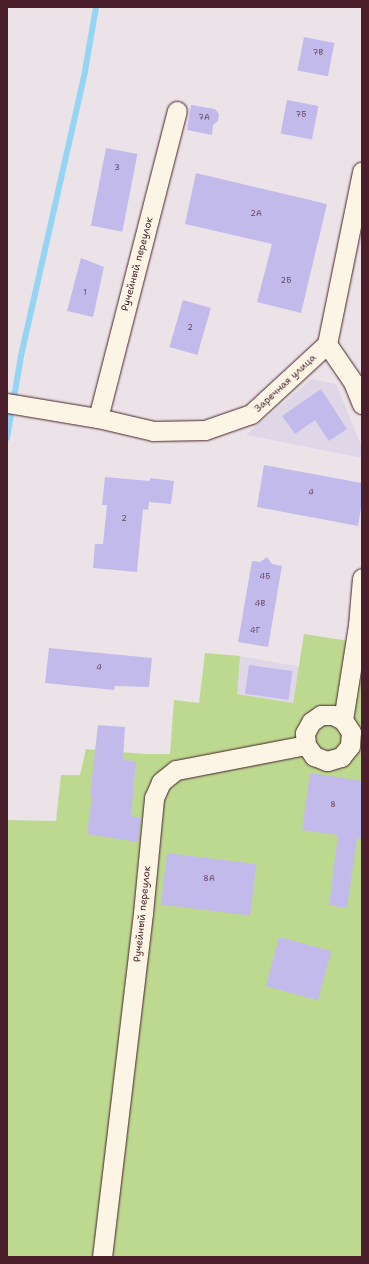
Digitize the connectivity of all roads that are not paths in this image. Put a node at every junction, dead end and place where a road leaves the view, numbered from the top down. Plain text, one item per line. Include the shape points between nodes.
1 (177, 111) dead end
2 (362, 172) edge
3 (327, 344) junction
4 (7, 403) edge
5 (362, 404) edge
6 (98, 418) junction
7 (362, 578) edge
8 (343, 720) junction
9 (306, 745) junction
10 (102, 1257) edge

1 - 6 street, Ручейный переулок
2 - 3 street
3 - 5 street via 353,382
3 - 6 street, Заречная улица via 251,414 205,430 153,431
4 - 6 street, Заречная улица
7 - 8 street via 358,625
8 - 9 street via 333,715 321,716 311,722 305,733
8 - 9 street via 351,732 350,746 341,757 328,761 314,756
9 - 10 street, Ручейный переулок via 176,770 161,782 154,798 143,913

